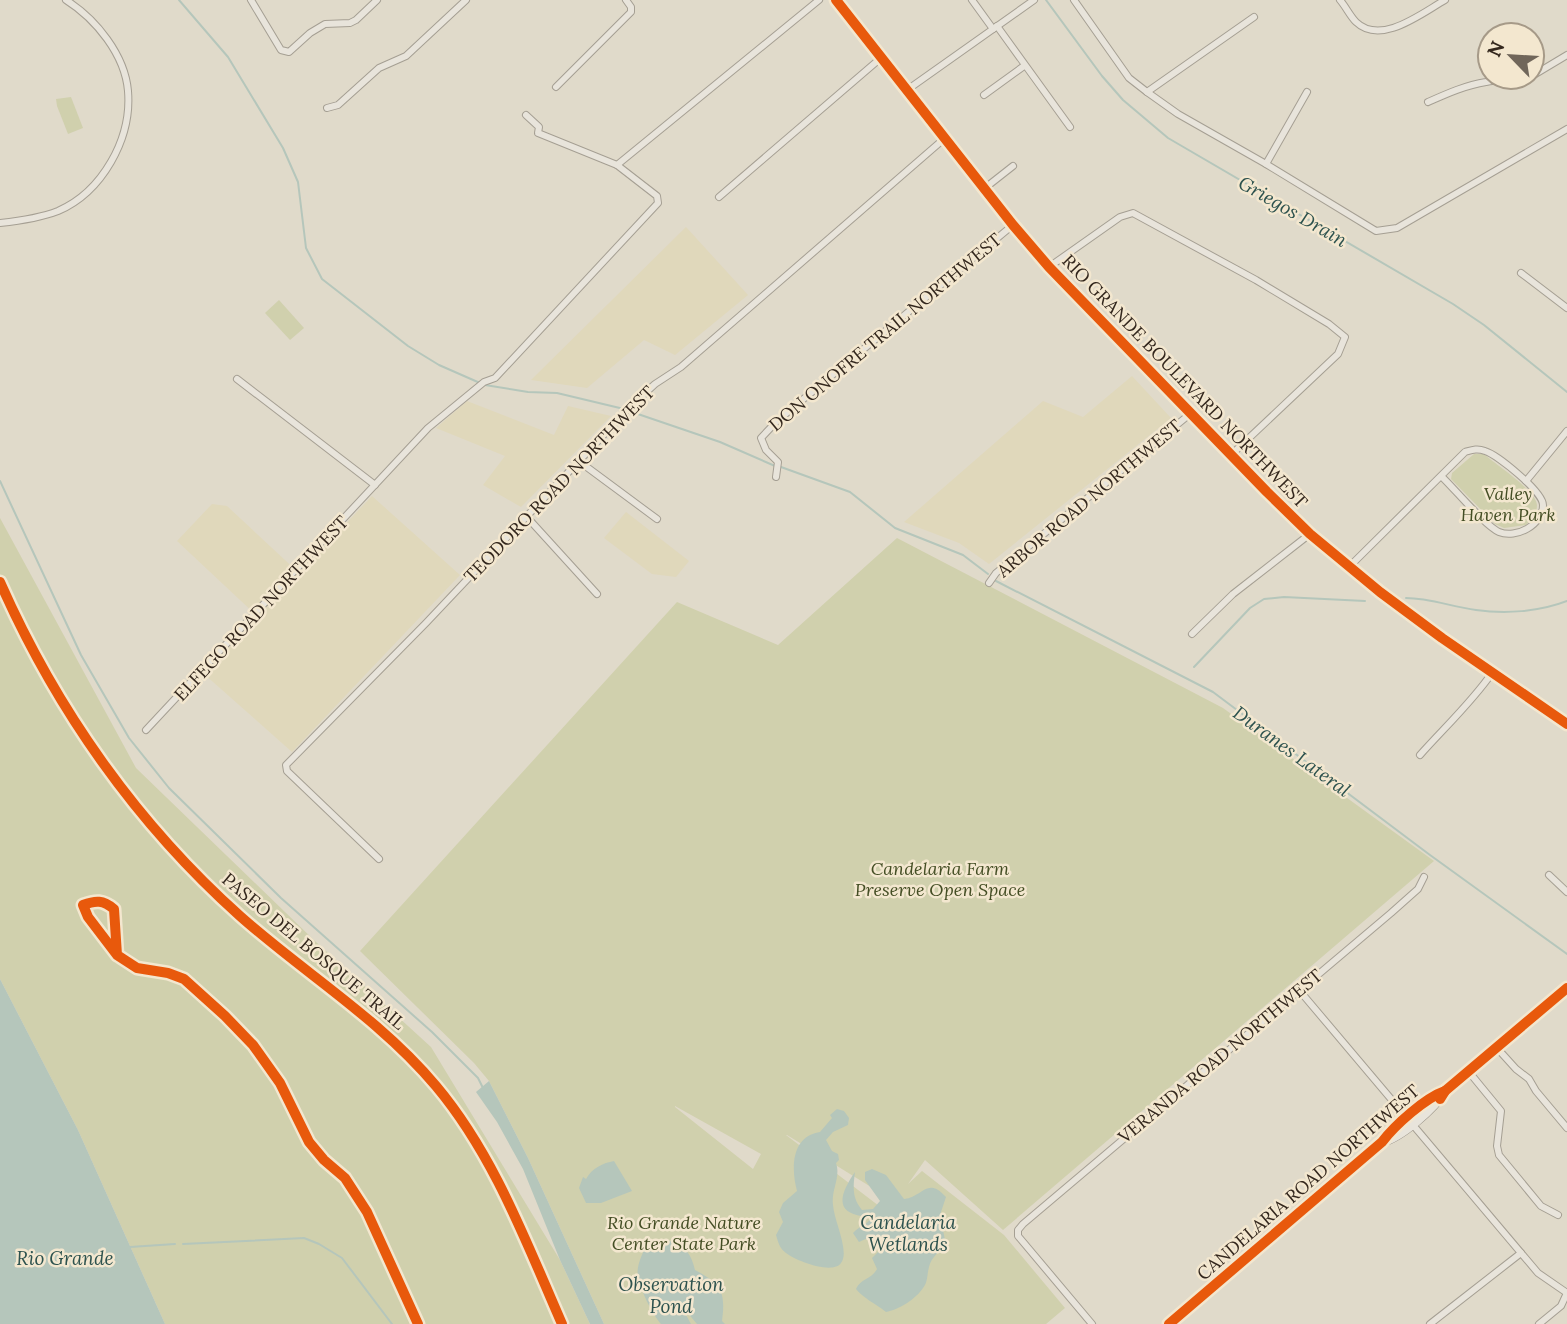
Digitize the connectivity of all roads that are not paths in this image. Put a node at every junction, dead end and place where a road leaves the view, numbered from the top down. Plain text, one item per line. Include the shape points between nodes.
1 (66, 0) edge
2 (251, 0) edge
3 (377, 0) edge
4 (466, 0) edge
5 (626, 0) edge
6 (819, 0) edge
7 (836, 0) edge
8 (972, 0) edge
9 (1034, 0) edge
10 (1073, 0) edge
11 (1340, 0) edge
12 (1445, 0) edge
13 (1254, 16) dead end
14 (995, 28) junction
15 (1567, 55) edge
16 (882, 57) junction
17 (1024, 66) junction
18 (1546, 68) edge
19 (1476, 84) edge
20 (556, 87) dead end
21 (907, 90) junction
22 (1147, 92) junction
23 (1307, 92) dead end
24 (984, 95) dead end
25 (1428, 102) dead end
26 (327, 108) dead end
27 (526, 115) dead end
28 (1070, 127) dead end
29 (1567, 129) edge
30 (945, 138) junction
31 (1266, 164) junction
32 (617, 165) junction
33 (1013, 166) dead end
34 (985, 188) junction
35 (719, 197) dead end
36 (0, 224) edge
37 (1013, 225) junction
38 (1049, 267) junction
39 (1521, 273) dead end
40 (1567, 307) edge
41 (237, 379) dead end
42 (1190, 414) junction
43 (1567, 430) edge
44 (1231, 455) junction
45 (580, 462) junction
46 (1441, 476) junction
47 (776, 477) dead end
48 (1526, 481) junction
49 (375, 485) junction
50 (526, 516) junction
51 (657, 519) dead end
52 (1310, 534) junction
53 (1349, 567) junction
54 (989, 583) dead end
55 (597, 594) dead end
56 (1192, 634) dead end
57 (1492, 673) junction
58 (1567, 724) edge
59 (146, 730) dead end
60 (1420, 755) dead end
61 (379, 859) dead end
62 (1549, 875) dead end
63 (1424, 877) dead end
64 (1567, 892) edge
65 (1567, 988) edge
66 (1299, 990) junction
67 (1497, 1048) junction
68 (1469, 1072) junction
69 (1410, 1121) junction
70 (1567, 1128) edge
71 (1558, 1215) dead end
72 (1521, 1253) junction
73 (1567, 1293) edge
74 (1092, 1324) edge
75 (1170, 1324) edge
76 (1430, 1324) edge
77 (1539, 1324) edge

1 - 36 street via 106,37 120,62 128,92 126,121 114,157 84,194 59,210
2 - 3 street via 281,50 289,52 325,24 350,23
4 - 26 street via 406,57 379,68 338,105
5 - 20 street via 631,12
6 - 32 street
7 - 16 main road, RIO GRANDE BOULEVARD NORTHWEST
8 - 14 street
9 - 14 street
10 - 22 street via 1129,78
11 - 12 street via 1357,23 1373,32 1392,28
13 - 22 street
14 - 17 street
14 - 21 street
15 - 18 street
16 - 21 main road, RIO GRANDE BOULEVARD NORTHWEST
16 - 35 street
17 - 24 street
17 - 28 street
19 - 25 street
21 - 30 main road, RIO GRANDE BOULEVARD NORTHWEST
22 - 31 street
23 - 31 street
27 - 32 street via 539,127 538,133
29 - 31 street via 1396,228 1376,231
30 - 34 main road, RIO GRANDE BOULEVARD NORTHWEST
30 - 45 street, TEODORO ROAD NORTHWEST via 681,367 655,383
32 - 49 street, ELFEGO ROAD NORTHWEST via 657,196 658,203 495,378 428,428
33 - 34 street
34 - 37 main road, RIO GRANDE BOULEVARD NORTHWEST
37 - 38 main road, RIO GRANDE BOULEVARD NORTHWEST
37 - 47 street, DON ONOFRE TRAIL NORTHWEST via 761,438 775,458
38 - 42 main road, RIO GRANDE BOULEVARD NORTHWEST
38 - 44 street via 1120,217 1133,213 1266,286 1345,337 1338,354
39 - 40 street
41 - 49 street
42 - 44 main road, RIO GRANDE BOULEVARD NORTHWEST
42 - 54 street, ARBOR ROAD NORTHWEST
43 - 48 street
44 - 52 main road, RIO GRANDE BOULEVARD NORTHWEST
45 - 50 street, TEODORO ROAD NORTHWEST
45 - 51 street
46 - 48 street via 1465,452 1476,449 1488,451
46 - 48 street via 1497,531 1511,535 1527,530 1539,519 1543,505
46 - 53 street
49 - 59 street, ELFEGO ROAD NORTHWEST
50 - 55 street
50 - 61 street, TEODORO ROAD NORTHWEST via 286,765 287,771
52 - 53 main road, RIO GRANDE BOULEVARD NORTHWEST
52 - 56 street via 1233,594
53 - 57 main road, RIO GRANDE BOULEVARD NORTHWEST
57 - 58 main road, RIO GRANDE BOULEVARD NORTHWEST
57 - 60 street
62 - 64 street
63 - 66 street, VERANDA ROAD NORTHWEST via 1400,905
65 - 67 main road, CANDELARIA ROAD NORTHWEST
66 - 69 street
66 - 74 street, VERANDA ROAD NORTHWEST via 1018,1230 1018,1236
67 - 68 main road, CANDELARIA ROAD NORTHWEST
67 - 70 street via 1529,1079
68 - 69 main road, CANDELARIA ROAD NORTHWEST via 1434,1095
68 - 71 street via 1501,1111 1499,1155 1541,1206
69 - 72 street
69 - 75 main road, CANDELARIA ROAD NORTHWEST
72 - 73 street via 1538,1273
72 - 76 street
73 - 77 street via 1561,1306

